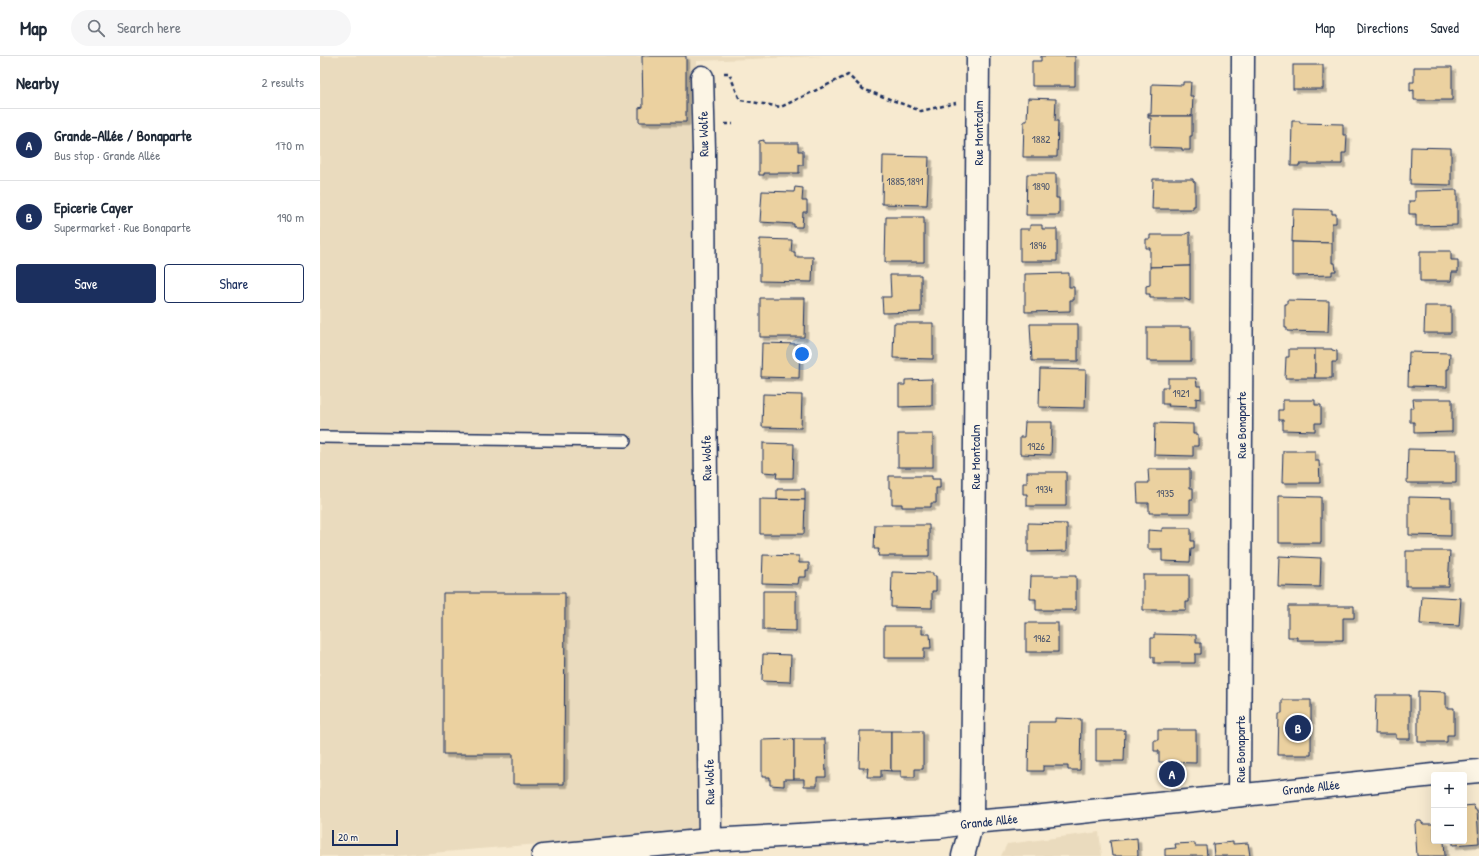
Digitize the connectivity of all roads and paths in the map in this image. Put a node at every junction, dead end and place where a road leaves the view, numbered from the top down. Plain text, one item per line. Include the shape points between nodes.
1 (978, 56) edge
2 (1243, 56) edge
3 (702, 77) joint
4 (957, 103) dead end
5 (320, 437) edge
6 (625, 441) dead end
7 (1479, 771) edge
8 (1467, 772) edge
9 (1431, 775) edge
10 (1239, 795) junction
11 (972, 822) junction
12 (710, 840) junction
13 (543, 856) edge
14 (963, 856) edge

1 - 11 street, Rue Montcalm
2 - 10 street, Rue Bonaparte
3 - 4 path via 729,73 740,100 781,107 848,75 863,89 921,111
3 - 12 street, Rue Wolfe
5 - 6 lane
7 - 8 street, Grande Allée
9 - 10 street, Grande Allée
10 - 11 street, Grande Allée
11 - 12 street, Grande Allée via 939,827
11 - 14 street, Rue Montcalm
12 - 13 street, Grande Allée

